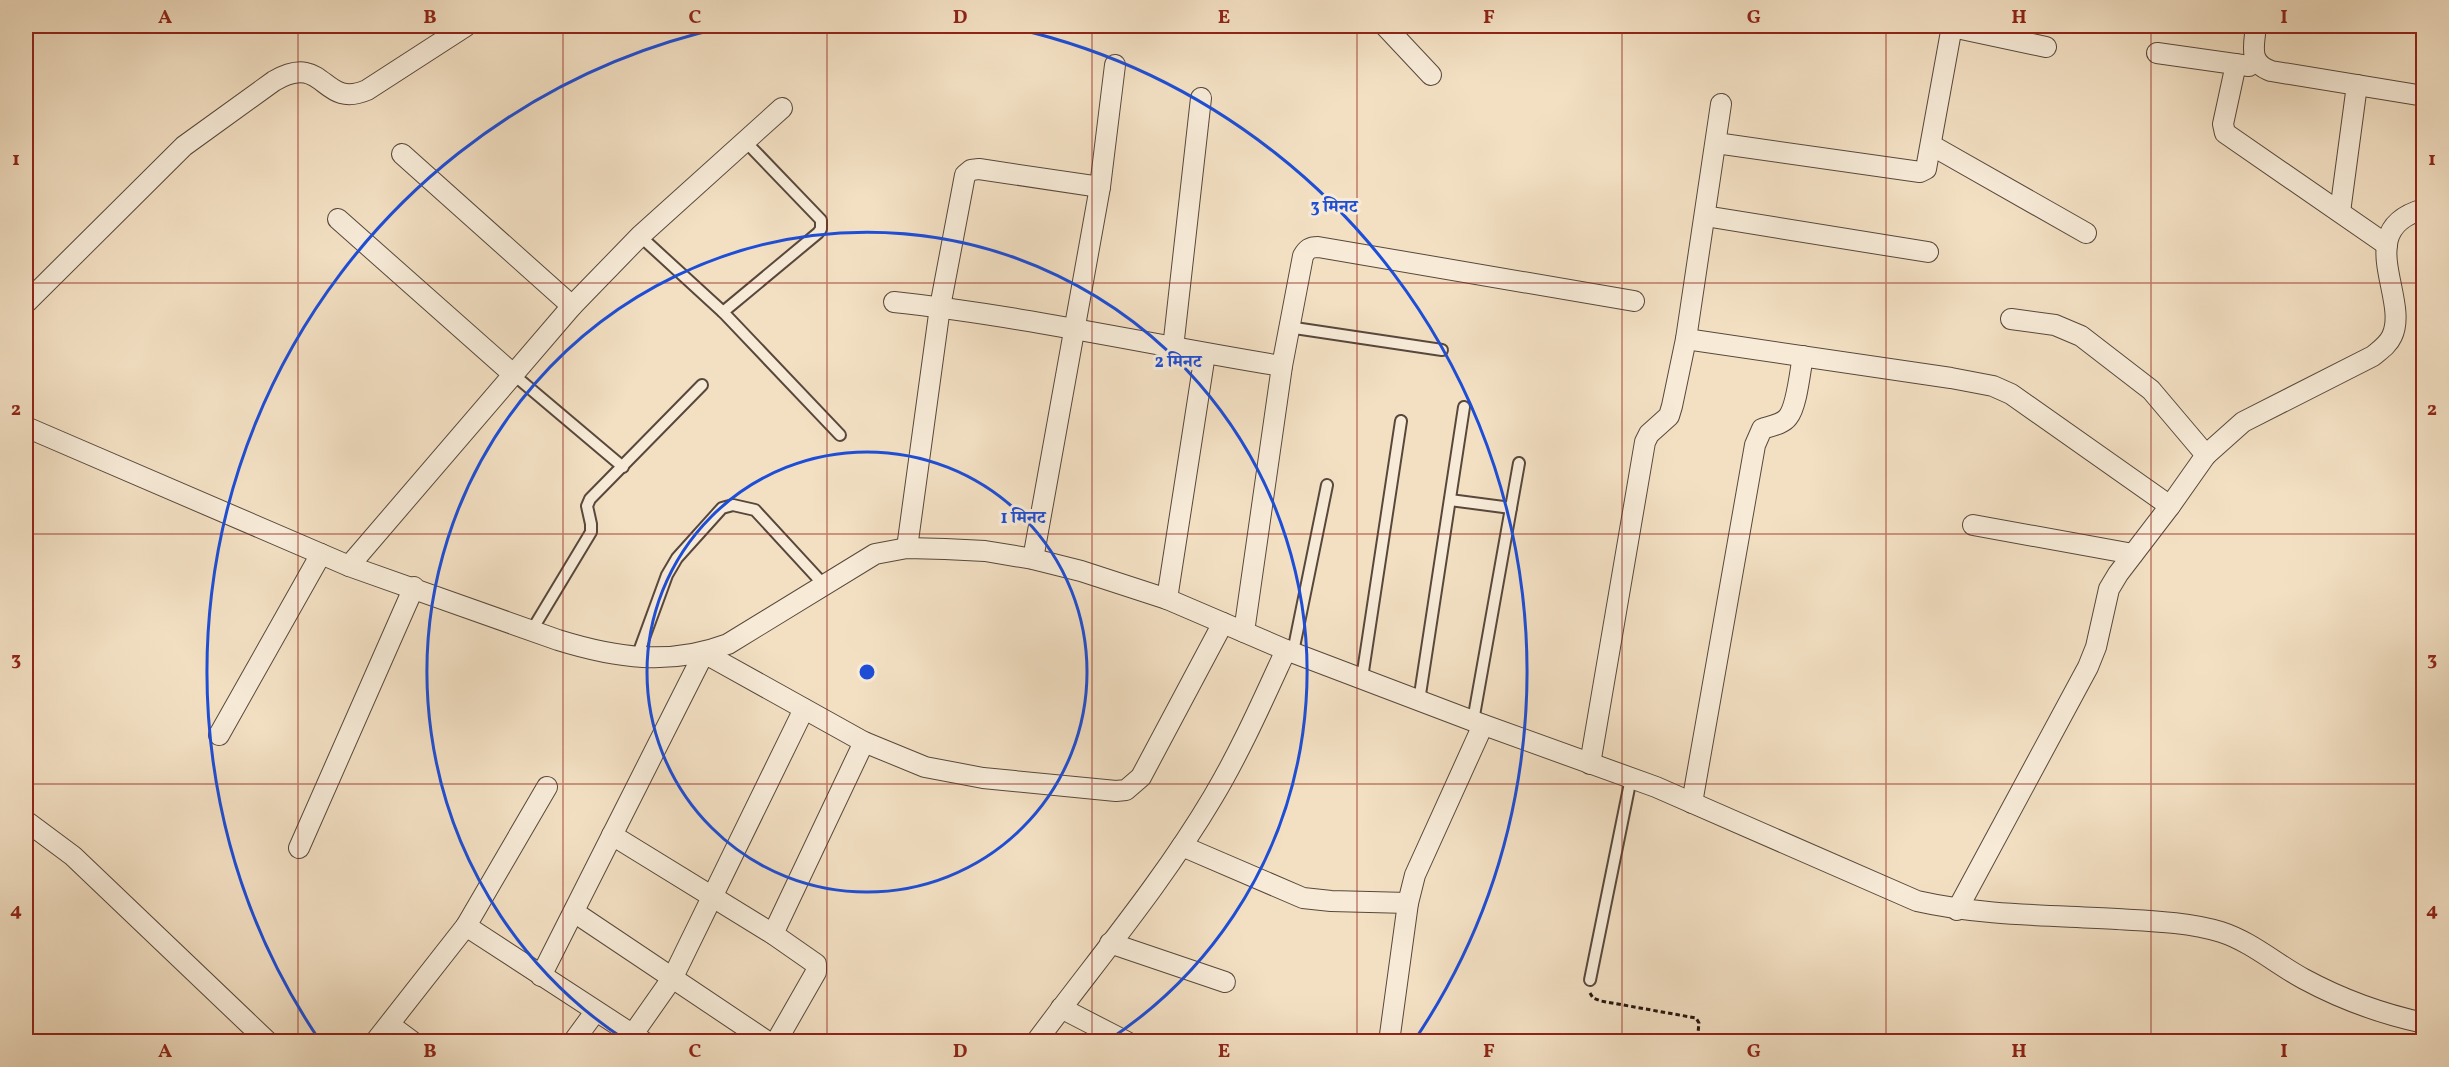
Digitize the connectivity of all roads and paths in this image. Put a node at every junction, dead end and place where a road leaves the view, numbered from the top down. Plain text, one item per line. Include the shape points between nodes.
1 (466, 26) edge
2 (1385, 26) edge
3 (1952, 26) edge
4 (2256, 26) edge
5 (2046, 46) dead end
6 (2157, 53) dead end
7 (2236, 64) junction
8 (1115, 65) dead end
9 (2260, 68) junction
10 (1431, 75) dead end
11 (2357, 85) junction
12 (2424, 96) edge
13 (1202, 98) dead end
14 (1721, 104) dead end
15 (782, 108) dead end
16 (745, 141) junction
17 (1716, 143) junction
18 (1931, 145) junction
19 (402, 154) dead end
20 (1100, 187) junction
21 (2424, 209) edge
22 (2340, 212) junction
23 (1705, 216) junction
24 (338, 219) dead end
25 (2086, 233) dead end
26 (640, 236) junction
27 (2387, 245) junction
28 (1928, 252) dead end
29 (1634, 301) dead end
30 (894, 302) dead end
31 (26, 303) edge
32 (572, 306) junction
33 (940, 307) junction
34 (723, 312) junction
35 (2011, 319) dead end
36 (1288, 327) junction
37 (1075, 328) junction
38 (1686, 339) junction
39 (1173, 348) junction
40 (1442, 350) dead end
41 (1205, 354) junction
42 (1803, 356) junction
43 (1282, 366) junction
44 (514, 375) junction
45 (702, 385) dead end
46 (1464, 406) dead end
47 (1401, 421) dead end
48 (26, 427) edge
49 (840, 435) dead end
50 (2206, 455) junction
51 (1519, 463) dead end
52 (624, 467) junction
53 (1327, 485) dead end
54 (1449, 500) junction
55 (2170, 506) junction
56 (1511, 508) junction
57 (1974, 525) dead end
58 (907, 548) junction
59 (321, 554) junction
60 (2133, 554) junction
61 (1034, 559) junction
62 (349, 566) junction
63 (825, 586) junction
64 (414, 587) junction
65 (1167, 599) junction
66 (1223, 623) junction
67 (532, 630) junction
68 (1244, 632) junction
69 (1289, 651) junction
70 (704, 653) junction
71 (637, 657) junction
72 (1362, 678) junction
73 (1419, 700) junction
74 (804, 709) junction
75 (1478, 723) junction
76 (219, 735) dead end
77 (864, 742) junction
78 (1590, 764) junction
79 (1631, 778) junction
80 (547, 787) dead end
81 (1692, 803) junction
82 (26, 821) edge
83 (612, 836) junction
84 (1182, 846) junction
85 (299, 848) dead end
86 (713, 897) junction
87 (1408, 903) junction
88 (1957, 910) junction
89 (574, 912) junction
90 (466, 926) junction
91 (773, 934) junction
92 (1110, 943) junction
93 (541, 976) junction
94 (673, 977) junction
95 (1590, 980) joint
96 (1225, 982) dead end
97 (1061, 1008) junction
98 (595, 1012) junction
99 (2424, 1023) edge
100 (390, 1025) junction
101 (639, 1038) edge
102 (268, 1041) edge
103 (375, 1041) edge
104 (413, 1041) edge
105 (573, 1041) edge
106 (766, 1041) edge
107 (1036, 1041) edge
108 (1127, 1041) edge
109 (1389, 1041) edge
110 (1697, 1041) edge

1 - 31 street via 356,94 335,91 313,74 286,74 274,81 184,146
2 - 10 street
3 - 5 street
3 - 18 street
4 - 9 street via 2254,50
6 - 7 street
7 - 9 street
7 - 22 street via 2223,124 2225,133
8 - 20 street
9 - 11 street
11 - 12 street
11 - 22 street
13 - 39 street
14 - 17 street
15 - 16 street
16 - 26 street
16 - 34 lane via 822,223 818,233
17 - 18 street via 1913,172 1926,169
17 - 23 street
18 - 25 street
19 - 32 street
20 - 33 street via 971,170 962,182
20 - 37 street
21 - 27 street via 2406,216 2395,226
22 - 27 street
23 - 28 street
23 - 38 street
24 - 44 street
26 - 32 street
26 - 34 lane
27 - 50 street via 2386,263 2396,320 2386,345 2373,356 2243,422
29 - 36 street via 1318,247 1310,248 1303,256
30 - 33 street
32 - 44 street
33 - 37 street
33 - 58 street
34 - 49 lane
35 - 50 street via 2055,325 2081,336 2151,390
36 - 40 lane
36 - 43 street
37 - 39 street
37 - 61 street
38 - 42 street
38 - 78 street via 1669,416 1645,442
39 - 41 street
41 - 43 street
41 - 65 street
42 - 55 street via 1993,386 2011,394
42 - 81 street via 1788,418 1762,429 1755,445
43 - 68 street
44 - 52 lane
44 - 62 street
45 - 52 lane
46 - 54 lane
47 - 72 lane
48 - 59 street
50 - 55 street
51 - 56 lane
52 - 67 lane via 590,499 587,506 591,532
53 - 69 lane
54 - 56 lane
54 - 73 lane
55 - 60 street
56 - 75 lane
57 - 60 street
58 - 61 street via 985,551
58 - 63 street via 875,554
59 - 62 street
59 - 76 street
60 - 88 street via 2109,589 2088,667
61 - 65 street
62 - 64 street
63 - 70 street via 738,639
63 - 71 lane via 755,510 734,504 722,508 677,558
64 - 67 street
64 - 85 street
65 - 66 street
66 - 68 street
66 - 77 street via 1141,777 1126,790 1101,791 951,774
67 - 71 street via 593,650
68 - 69 street
69 - 72 street
69 - 84 street via 1241,748
70 - 71 street via 679,658
70 - 74 street
70 - 83 street
72 - 73 street
73 - 75 street
74 - 77 street
74 - 86 street
75 - 78 street
75 - 87 street
77 - 91 street
78 - 79 street
79 - 81 street
79 - 95 lane
80 - 90 street
81 - 88 street via 1886,890
82 - 102 street via 81,863
83 - 86 street
83 - 89 street
84 - 87 street via 1303,897
84 - 92 street
86 - 91 street
86 - 94 street
87 - 109 street
88 - 99 street via 2134,920 2221,932 2340,997
89 - 93 street
89 - 94 street
90 - 93 street
90 - 100 street
91 - 106 street via 816,964 816,972
92 - 96 street
92 - 97 street
93 - 98 street
94 - 101 street
94 - 106 street
95 - 110 path via 1588,991 1601,1001 1696,1018 1700,1023
97 - 107 street
97 - 108 street
98 - 101 street
98 - 105 street
100 - 103 street
100 - 104 street

